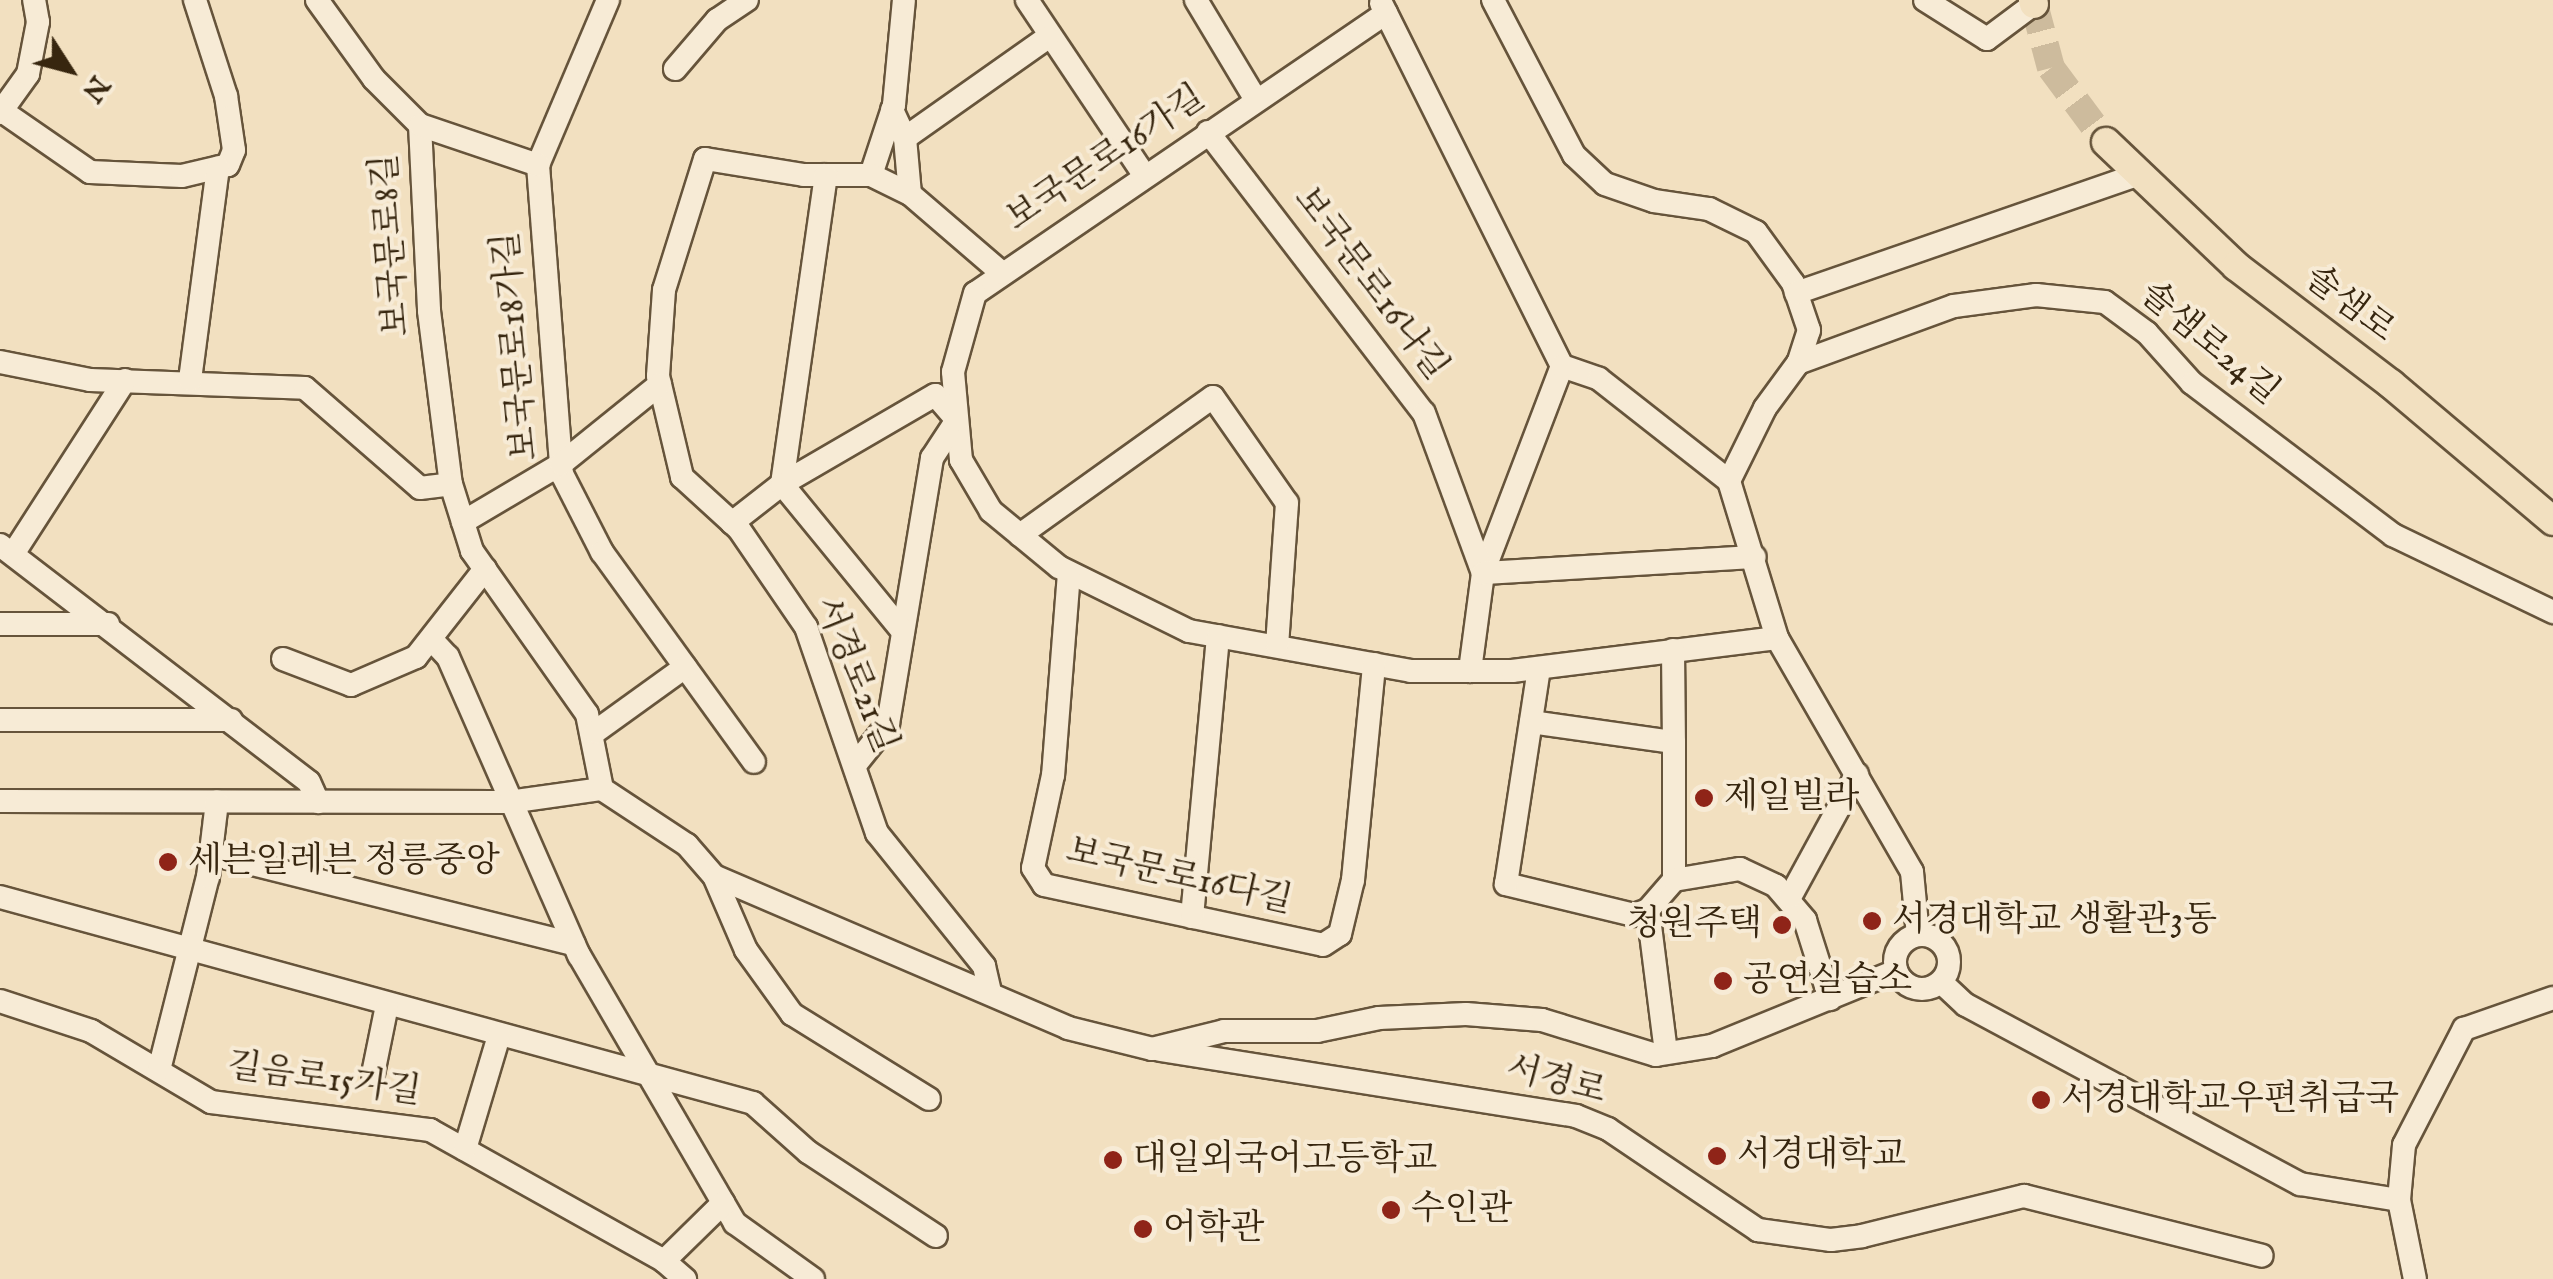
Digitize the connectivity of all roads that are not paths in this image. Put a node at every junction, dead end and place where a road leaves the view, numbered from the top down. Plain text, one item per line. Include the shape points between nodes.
1 (34, 0) edge
2 (195, 0) edge
3 (317, 0) edge
4 (608, 0) edge
5 (746, 0) edge
6 (905, 0) edge
7 (1026, 0) edge
8 (1196, 0) edge
9 (1493, 0) edge
10 (1925, 0) edge
11 (2033, 2) edge
12 (1383, 6) edge
13 (1047, 38) junction
14 (676, 69) dead end
15 (1256, 100) junction
16 (892, 110) junction
17 (1, 112) edge
18 (420, 125) junction
19 (1208, 132) junction
20 (905, 138) junction
21 (2106, 142) tunnel mouth
22 (538, 165) junction
23 (218, 168) junction
24 (1144, 174) junction
25 (826, 175) junction
26 (871, 175) junction
27 (2136, 175) junction
28 (910, 194) junction
29 (1002, 273) junction
30 (1796, 292) junction
31 (0, 362) edge
32 (1798, 363) junction
33 (1562, 366) junction
34 (125, 380) junction
35 (190, 380) junction
36 (660, 384) junction
37 (957, 420) junction
38 (562, 464) junction
39 (1729, 481) junction
40 (450, 484) junction
41 (782, 484) junction
42 (2553, 521) edge
43 (462, 522) junction
44 (732, 522) junction
45 (1020, 535) junction
46 (6, 550) edge
47 (1755, 556) junction
48 (485, 569) junction
49 (1070, 573) junction
50 (1483, 573) junction
51 (2553, 612) edge
52 (0, 624) edge
53 (108, 624) junction
54 (904, 632) junction
55 (1218, 636) junction
56 (1777, 638) junction
57 (432, 640) junction
58 (1276, 646) junction
59 (1673, 650) junction
60 (283, 659) dead end
61 (1374, 664) junction
62 (686, 667) junction
63 (1540, 668) junction
64 (1470, 671) junction
65 (0, 720) edge
66 (232, 720) junction
67 (1531, 722) junction
68 (595, 732) junction
69 (1674, 742) junction
70 (754, 762) dead end
71 (855, 765) junction
72 (1857, 774) junction
73 (602, 789) junction
74 (0, 801) edge
75 (216, 802) junction
76 (318, 802) junction
77 (509, 802) junction
78 (212, 854) junction
79 (714, 876) junction
80 (1674, 880) junction
81 (0, 897) edge
82 (1790, 898) junction
83 (1648, 910) junction
84 (1192, 917) junction
85 (1918, 935) junction
86 (574, 944) junction
87 (190, 950) junction
88 (1896, 972) junction
89 (1941, 982) junction
90 (990, 993) junction
91 (1830, 998) junction
92 (2553, 998) edge
93 (0, 1001) edge
94 (388, 1005) junction
95 (499, 1036) junction
96 (1152, 1049) junction
97 (1666, 1054) junction
98 (160, 1070) junction
99 (373, 1074) dead end
100 (652, 1078) junction
101 (929, 1099) dead end
102 (466, 1149) junction
103 (2399, 1200) junction
104 (723, 1203) junction
105 (936, 1236) dead end
106 (2262, 1256) dead end
107 (664, 1261) junction
108 (685, 1279) edge
109 (812, 1279) edge
110 (2414, 1279) edge

1 - 17 street via 38,22 28,74
2 - 23 street via 226,96 234,150 228,166
3 - 18 street, 보국문로8길 via 374,79
4 - 22 street, 보국문로18가길
5 - 14 street via 717,20
6 - 16 street
7 - 13 street
8 - 15 street
9 - 30 street via 1574,155 1605,184 1654,201 1709,208 1756,232
10 - 11 street via 1986,39
12 - 15 street, 보국문로16가길
12 - 33 street
13 - 20 street
13 - 24 street
15 - 19 street, 보국문로16가길
16 - 20 street
16 - 26 street
17 - 23 street via 90,172 182,176
18 - 22 street
18 - 40 street, 보국문로8길 via 429,311
19 - 24 street, 보국문로16가길
19 - 50 street, 보국문로16나길 via 1424,412
20 - 28 street
21 - 27 main road, 솔샘로
22 - 38 street, 보국문로18가길
23 - 35 street
24 - 29 street, 보국문로16가길
25 - 26 street, 서경로21길
25 - 36 street, 서경로21길 via 706,159 664,290
25 - 41 street
26 - 28 street, 서경로21길
27 - 30 street
27 - 42 main road, 솔샘로 via 2236,266
28 - 29 street, 서경로21길
29 - 37 street, 보국문로16가길 via 976,293 953,372
30 - 32 street via 1809,330
31 - 34 street
32 - 39 street via 1765,408
32 - 51 street, 솔샘로24길 via 1954,306 2036,295 2105,302 2147,333 2192,384 2392,535
33 - 39 street via 1599,378
33 - 50 street
34 - 35 street
34 - 46 street
35 - 40 street via 306,388 420,488
36 - 38 street
36 - 44 street, 서경로21길 via 682,477
37 - 41 street via 935,395
37 - 45 street, 보국문로16가길 via 961,460 991,511
37 - 54 street via 932,458
38 - 43 street
38 - 62 street, 보국문로18가길 via 602,552
39 - 47 street
40 - 43 street, 보국문로8길
41 - 44 street
41 - 54 street
43 - 48 street, 보국문로8길
44 - 71 street, 서경로21길 via 806,627
45 - 49 street, 보국문로16가길
45 - 58 street via 1213,397 1287,503
46 - 53 street
47 - 50 street
47 - 56 street
48 - 57 street
48 - 68 street, 보국문로8길
49 - 55 street, 보국문로16가길 via 1119,602 1188,631
49 - 84 street, 보국문로16다길 via 1063,588 1053,775 1033,868 1044,884
50 - 64 street
52 - 53 street
53 - 66 street
54 - 71 street via 888,724
55 - 58 street, 보국문로16가길
55 - 84 street
56 - 59 street, 보국문로16가길
56 - 72 street
57 - 60 street via 416,657 351,686
57 - 77 street via 448,657
58 - 61 street, 보국문로16가길
59 - 63 street, 보국문로16가길
59 - 69 street
61 - 64 street, 보국문로16가길
61 - 84 street, 보국문로16다길 via 1354,880 1340,934 1324,945
62 - 68 street
62 - 70 street, 보국문로18가길
63 - 64 street, 보국문로16가길
63 - 67 street
65 - 66 street
66 - 76 street via 309,782
67 - 69 street
67 - 83 street via 1506,884 1634,914
68 - 73 street, 보국문로8길
69 - 80 street
71 - 90 street, 서경로21길 via 877,832 984,966
72 - 82 street
72 - 85 street via 1912,872
73 - 77 street
73 - 79 street, 서경로 via 687,845
74 - 75 street
75 - 76 street
75 - 78 street
76 - 77 street
77 - 86 street
78 - 86 street
78 - 87 street
79 - 90 street, 서경로
79 - 101 street, 서경로 via 746,950 792,1014
80 - 82 street via 1740,868
80 - 83 street
81 - 87 street
82 - 91 street via 1805,920
83 - 97 street
85 - 88 street via 1897,952
85 - 89 street via 1936,938 1948,953
86 - 100 street
87 - 94 street
87 - 98 street
88 - 89 street via 1913,988
88 - 91 street, 서경로
89 - 103 street via 1966,1005 2300,1184
90 - 96 street, 서경로 via 1068,1028
91 - 97 street, 서경로 via 1712,1046
92 - 103 street via 2464,1029 2404,1144
93 - 98 street, 길음로15가길 via 91,1032
94 - 95 street
94 - 99 street
95 - 100 street
95 - 102 street
96 - 97 street, 서경로 via 1224,1031 1318,1031 1379,1018 1466,1014 1542,1020 1602,1042
96 - 106 street, 서경로 via 1576,1116 1608,1129 1758,1230 1847,1238 2024,1196
98 - 102 street, 길음로15가길 via 211,1102 395,1120
100 - 104 street
100 - 105 street via 752,1102 808,1152
102 - 107 street, 길음로15가길
103 - 110 street
104 - 107 street
104 - 109 street via 745,1233
107 - 108 street, 길음로15가길

